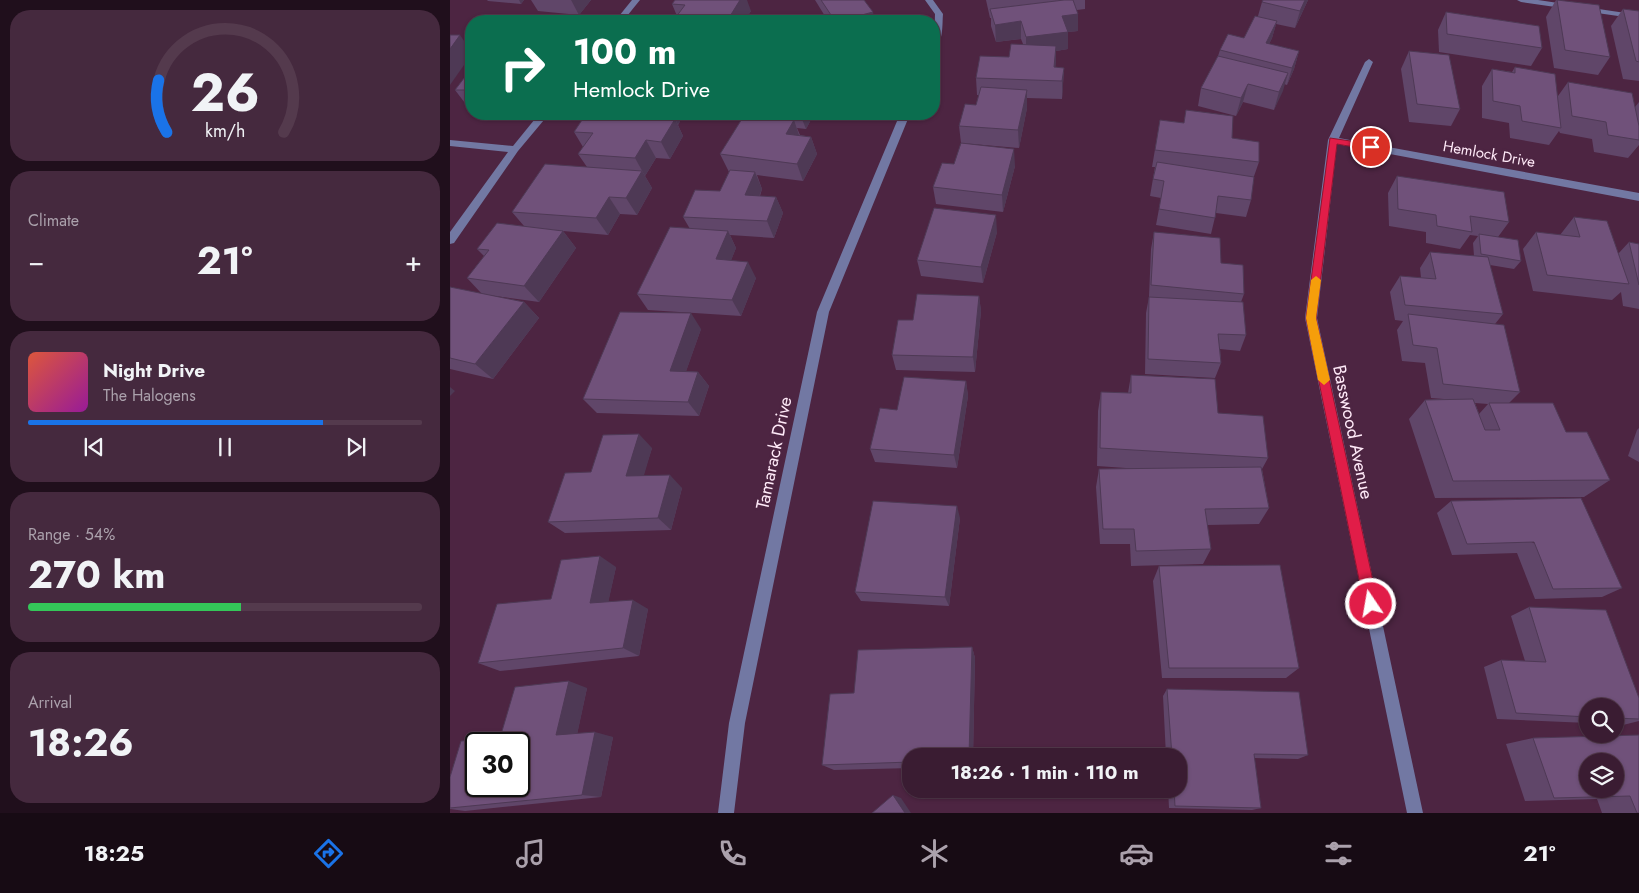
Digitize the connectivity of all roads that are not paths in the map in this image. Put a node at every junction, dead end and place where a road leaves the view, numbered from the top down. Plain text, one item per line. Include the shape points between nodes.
1 (636, 0) edge
2 (929, 0) edge
3 (1521, 0) edge
4 (624, 15) edge
5 (939, 15) edge
6 (1639, 17) edge
7 (1370, 62) dead end
8 (539, 120) edge
9 (903, 120) edge
10 (1333, 140) junction
11 (450, 143) edge
12 (516, 149) junction
13 (1639, 196) edge
14 (450, 240) edge
15 (726, 813) edge
16 (1415, 813) edge

1 - 4 street
2 - 5 street
3 - 6 street
7 - 10 street, Basswood Avenue
8 - 12 street
9 - 15 street, Tamarack Drive via 823,312 737,723
10 - 13 street, Hemlock Drive
10 - 16 street, Basswood Avenue via 1311,318
11 - 12 street
12 - 14 street

